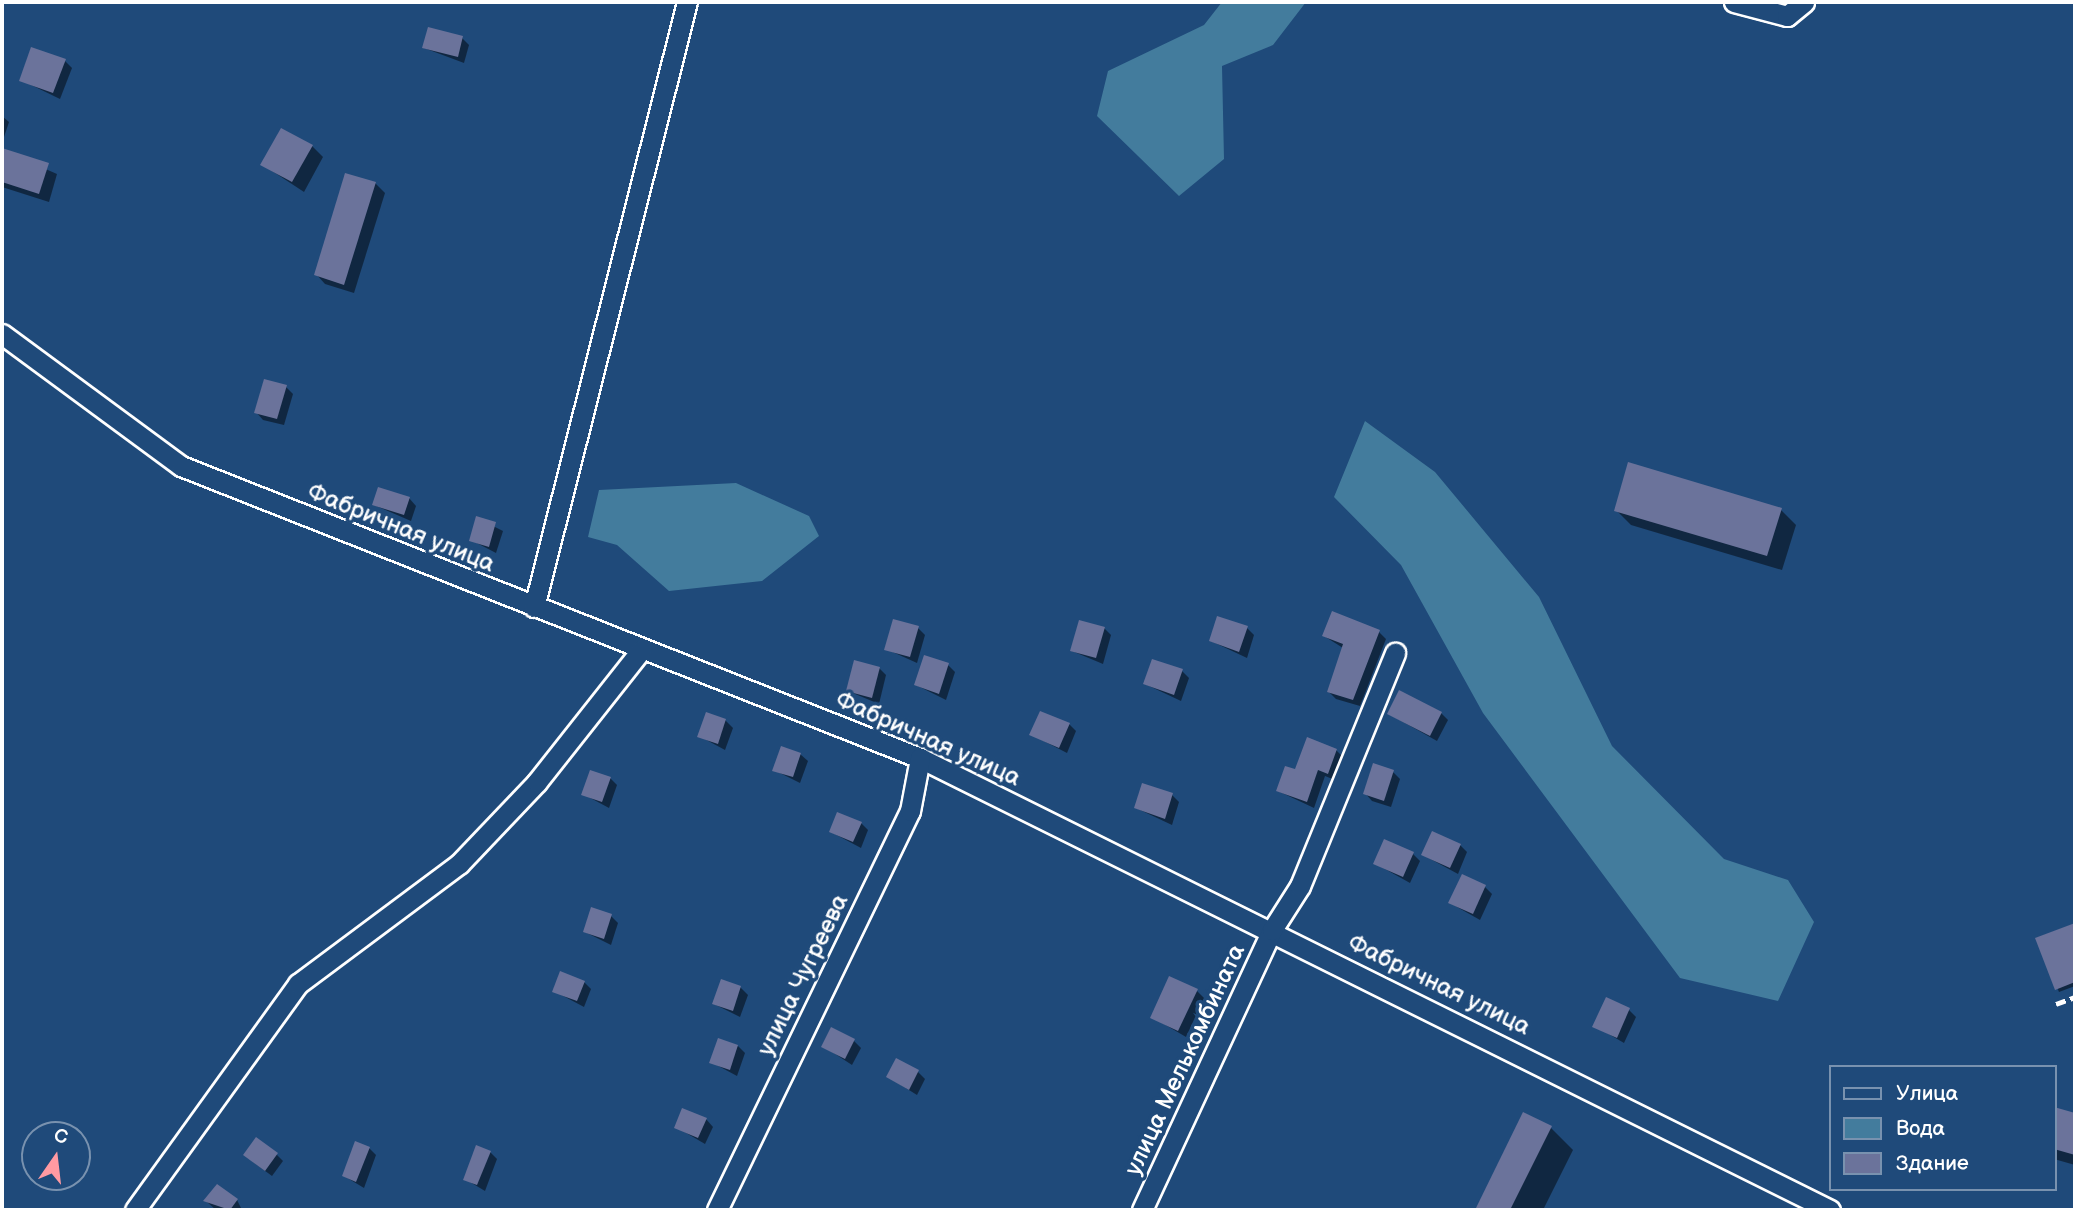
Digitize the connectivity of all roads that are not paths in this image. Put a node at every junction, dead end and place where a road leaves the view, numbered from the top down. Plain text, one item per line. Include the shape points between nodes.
1 (687, 2) edge
2 (1734, 2) edge
3 (1804, 2) edge
4 (2, 334) edge
5 (534, 607) junction
6 (642, 649) junction
7 (1395, 653) dead end
8 (920, 758) junction
9 (1272, 930) junction
10 (135, 1210) edge
11 (717, 1210) edge
12 (1142, 1210) edge
13 (1830, 1210) edge

1 - 5 street
2 - 3 street via 1787,16
4 - 5 street, Фабричная улица via 181,467
5 - 6 street, Фабричная улица
6 - 8 street, Фабричная улица
6 - 10 street via 537,782 460,864 298,984
7 - 9 street, улица Мелькомбината via 1300,886
8 - 9 street, Фабричная улица
8 - 11 street, улица Чугреева via 910,811
9 - 12 street, улица Мелькомбината
9 - 13 street, Фабричная улица

